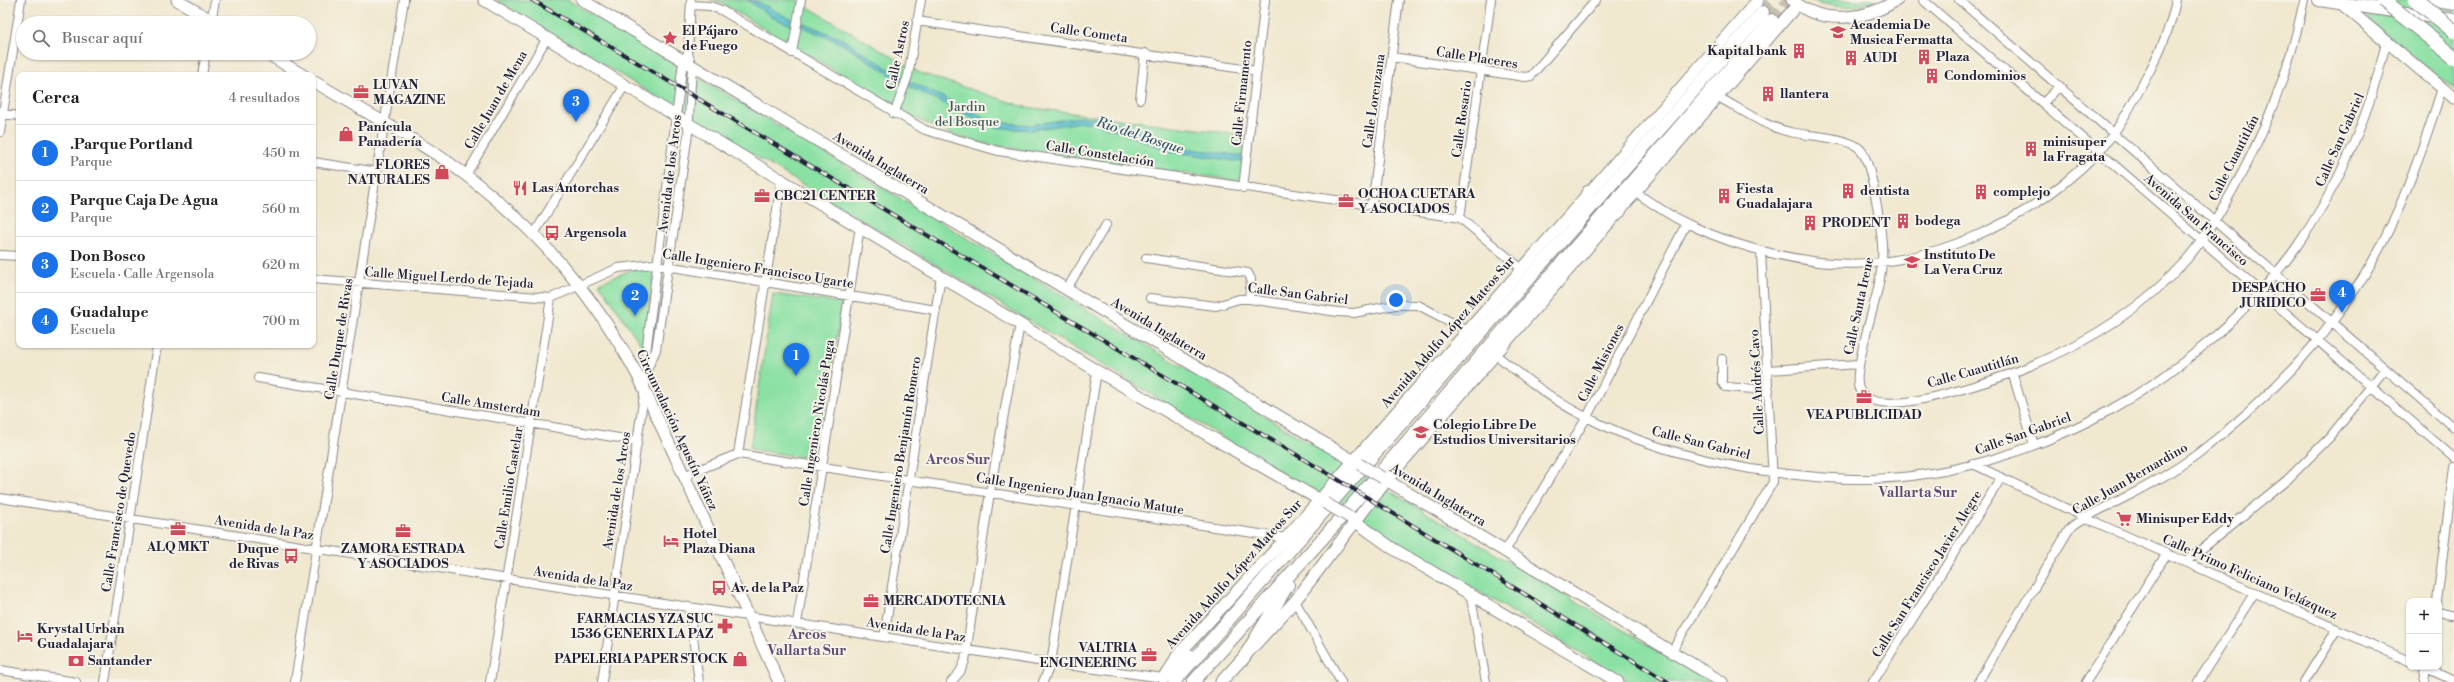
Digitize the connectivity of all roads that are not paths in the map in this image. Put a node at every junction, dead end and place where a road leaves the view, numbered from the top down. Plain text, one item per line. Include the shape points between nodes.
1 (21, 0) edge
2 (177, 0) edge
3 (214, 0) edge
4 (404, 0) edge
5 (484, 0) edge
6 (582, 0) edge
7 (801, 0) edge
8 (921, 0) edge
9 (1264, 0) edge
10 (1399, 0) edge
11 (1491, 0) edge
12 (1596, 0) edge
13 (1758, 0) tunnel mouth
14 (1897, 0) edge
15 (1923, 0) edge
16 (1959, 0) edge
17 (2176, 0) edge
18 (2304, 0) edge
19 (2319, 0) edge
20 (2383, 0) edge
21 (2416, 0) edge
22 (2431, 0) edge
23 (691, 2) edge
24 (1794, 2) edge
25 (2339, 2) edge
26 (2454, 4) edge
27 (18, 16) edge
28 (203, 16) edge
29 (213, 16) edge
30 (2454, 20) edge
31 (917, 21) junction
32 (16, 30) edge
33 (2454, 31) edge
34 (546, 38) junction
35 (2386, 43) junction
36 (792, 53) junction
37 (1145, 53) junction
38 (1392, 57) junction
39 (2454, 57) edge
40 (205, 60) edge
41 (278, 60) edge
42 (688, 61) junction
43 (1481, 70) junction
44 (1257, 71) junction
45 (203, 72) edge
46 (298, 72) edge
47 (316, 83) edge
48 (625, 85) junction
49 (2060, 86) junction
50 (2442, 88) junction
51 (1718, 97) junction
52 (2454, 98) edge
53 (1140, 100) dead end
54 (2043, 103) junction
55 (2, 113) edge
56 (894, 114) junction
57 (16, 115) edge
58 (677, 117) junction
59 (385, 124) junction
60 (689, 124) junction
61 (0, 132) edge
62 (2113, 133) junction
63 (2098, 151) junction
64 (316, 162) edge
65 (378, 172) junction
66 (466, 175) junction
67 (782, 178) junction
68 (1243, 188) junction
69 (1588, 192) junction
70 (1635, 192) junction
71 (1372, 205) junction
72 (1620, 211) junction
73 (1460, 218) junction
74 (2215, 221) junction
75 (1686, 224) junction
76 (1106, 225) dead end
77 (860, 227) junction
78 (534, 234) junction
79 (1564, 238) junction
80 (2202, 241) junction
81 (1576, 246) junction
82 (1761, 252) junction
83 (0, 255) edge
84 (16, 256) edge
85 (1146, 258) dead end
86 (1882, 261) junction
87 (657, 264) junction
88 (669, 266) junction
89 (1522, 269) junction
90 (2275, 274) junction
91 (941, 276) junction
92 (316, 279) edge
93 (766, 282) junction
94 (360, 283) junction
95 (580, 285) junction
96 (1066, 290) junction
97 (2260, 291) junction
98 (850, 296) junction
99 (551, 298) junction
100 (1150, 298) dead end
101 (1248, 299) junction
102 (936, 310) junction
103 (2330, 322) junction
104 (1020, 324) junction
105 (1468, 331) junction
106 (2318, 340) junction
107 (157, 348) edge
108 (1496, 355) junction
109 (1722, 359) dead end
110 (1859, 364) junction
111 (648, 367) junction
112 (2385, 369) junction
113 (1768, 370) junction
114 (1097, 371) junction
115 (2012, 375) junction
116 (258, 378) dead end
117 (2370, 386) junction
118 (645, 390) junction
119 (1769, 390) junction
120 (342, 392) junction
121 (1587, 417) junction
122 (531, 424) junction
123 (2454, 428) edge
124 (637, 441) junction
125 (2034, 445) junction
126 (738, 454) junction
127 (2454, 458) edge
128 (1356, 463) junction
129 (1973, 464) junction
130 (823, 467) junction
131 (2454, 468) edge
132 (1774, 472) junction
133 (683, 476) junction
134 (2001, 478) junction
135 (1385, 479) junction
136 (909, 480) junction
137 (990, 492) junction
138 (0, 498) edge
139 (1322, 501) junction
140 (1077, 505) junction
141 (130, 518) junction
142 (2086, 518) junction
143 (1352, 519) junction
144 (1286, 538) junction
145 (317, 548) junction
146 (1505, 551) junction
147 (2167, 553) junction
148 (1303, 560) junction
149 (2187, 561) junction
150 (507, 579) junction
151 (1470, 592) junction
152 (2255, 592) junction
153 (614, 595) junction
154 (2437, 598) edge
155 (1295, 601) junction
156 (689, 607) junction
157 (2442, 613) edge
158 (748, 616) junction
159 (2454, 616) edge
160 (797, 623) junction
161 (2337, 629) junction
162 (884, 637) junction
163 (966, 650) junction
164 (1672, 651) junction
165 (1243, 659) junction
166 (2406, 660) edge
167 (1051, 663) junction
168 (0, 670) edge
169 (2425, 670) edge
170 (2431, 670) edge
171 (1166, 681) edge
172 (2454, 681) edge
173 (76, 682) edge
174 (106, 682) edge
175 (295, 682) edge
176 (490, 682) edge
177 (602, 682) edge
178 (699, 682) edge
179 (778, 682) edge
180 (951, 682) edge
181 (1043, 682) edge
182 (1193, 682) edge
183 (1221, 682) edge
184 (1341, 682) edge
185 (1486, 682) edge
186 (1618, 682) edge
187 (1722, 682) edge
188 (1873, 682) edge
189 (1978, 682) edge
190 (2086, 682) edge
191 (2198, 682) edge
192 (2304, 682) edge
193 (2424, 682) edge

1 - 27 street
2 - 28 street
3 - 29 street
4 - 59 street, Calle Duque de Rivas
5 - 34 street
6 - 42 street, Avenida Inglaterra
7 - 36 street
8 - 31 street, Calle Astros
9 - 44 street, Calle Firmamento
10 - 38 street, Calle Lorenzana
11 - 43 street, Calle Rosario
12 - 43 street, Calle Placeres via 1531,76
13 - 69 street, Avenida Adolfo López Mateos Sur
14 - 24 street via 1871,13 1856,17 1826,16
15 - 54 street, Avenida San Francisco
16 - 49 street, Avenida San Francisco
17 - 62 street via 2158,55
18 - 74 street, Calle Cuautitlán via 2293,50 2263,132
19 - 25 main road
20 - 39 highway, bridge
21 - 33 highway, bridge
22 - 26 main road
23 - 36 street, Calle Constelación via 715,8
23 - 42 street, Avenida de los Arcos
24 - 51 street
25 - 30 main road
25 - 35 street
31 - 37 street, Calle Cometa
31 - 56 street, Calle Astros via 908,76
32 - 55 street
34 - 48 street
34 - 66 street, Calle Juan de Mena
35 - 50 street
35 - 90 street, Calle San Gabriel via 2372,99 2346,163 2313,222
36 - 56 street, Calle Constelación
37 - 44 street, Calle Cometa
37 - 53 street
38 - 43 street, Calle Placeres
38 - 71 street, Calle Lorenzana
40 - 45 street
41 - 46 street
42 - 58 street, Avenida de los Arcos
42 - 60 street, Avenida de los Arcos
42 - 96 street, Avenida Inglaterra
43 - 73 street, Calle Rosario
44 - 68 street, Calle Firmamento
47 - 59 street, Circunvalación Agustín Yáñez
48 - 58 street
48 - 78 street
49 - 54 street
49 - 62 street, Avenida San Francisco
50 - 52 street
50 - 103 street, Calle Juan Bernardino via 2422,151 2398,210 2368,268
51 - 70 street
51 - 86 street, Calle Santa Irene via 1786,132 1851,143 1863,151 1871,173
54 - 63 street, Avenida San Francisco
55 - 57 street
55 - 61 street
56 - 68 street, Calle Constelación via 925,130 998,151
58 - 60 street
58 - 87 street, Avenida de los Arcos
59 - 65 street, Calle Duque de Rivas
59 - 66 street, Circunvalación Agustín Yáñez
60 - 67 street
60 - 88 street, Avenida de los Arcos
62 - 63 street
62 - 74 street, Avenida San Francisco
63 - 80 street, Avenida San Francisco
63 - 86 street via 2049,194 1997,227 1951,246
64 - 65 street
65 - 94 street, Calle Duque de Rivas
66 - 78 street, Circunvalación Agustín Yáñez
67 - 77 street
67 - 93 street
68 - 71 street, Calle Constelación
69 - 79 main road
69 - 89 street, Avenida Adolfo López Mateos Sur
70 - 72 street
70 - 75 street
71 - 73 street, Calle Constelación
72 - 81 main road
72 - 108 street
73 - 89 street
74 - 80 street, Calle Cuautitlán
74 - 90 street, Avenida San Francisco
75 - 82 street via 1723,240
75 - 121 street, Calle Misiones
76 - 96 street
77 - 91 street
77 - 98 street, Calle Ingeniero Nicolás Puga
78 - 95 street, Circunvalación Agustín Yáñez
79 - 81 main road, Avenida Adolfo López Mateos Sur via 1768,16
79 - 171 main road, Avenida Adolfo López Mateos Sur via 1277,564 1243,594
80 - 97 street, Avenida San Francisco
80 - 115 street, Calle Cuautitlán via 2163,284 2129,311 2096,334
81 - 148 main road, Avenida Adolfo López Mateos Sur
82 - 86 street via 1820,262
82 - 113 street, Calle Andrés Cavo
83 - 84 street
85 - 101 street via 1245,272 1251,279
86 - 110 street, Calle Santa Irene
87 - 88 street, Calle Ingeniero Francisco Ugarte
87 - 95 street, Calle Ingeniero Francisco Ugarte via 618,268
87 - 111 street, Avenida de los Arcos via 646,353
88 - 93 street, Calle Ingeniero Francisco Ugarte
88 - 111 street, Avenida de los Arcos via 656,350
89 - 105 street, Avenida Adolfo López Mateos Sur
90 - 97 street, Calle San Gabriel
90 - 103 street, Avenida San Francisco
91 - 102 street, Calle Ingeniero Benjamín Romero
91 - 104 street
92 - 94 street, Calle Miguel Lerdo de Tejada
93 - 98 street, Calle Ingeniero Francisco Ugarte
93 - 126 street
94 - 99 street, Calle Miguel Lerdo de Tejada
94 - 120 street, Calle Duque de Rivas
95 - 99 street, Calle Miguel Lerdo de Tejada
95 - 118 street, Circunvalación Agustín Yáñez via 613,333
96 - 128 street, Avenida Inglaterra
97 - 106 street, Avenida San Francisco
97 - 125 street, Calle San Gabriel via 2212,338 2157,381 2098,417
98 - 102 street, Calle Ingeniero Francisco Ugarte
98 - 130 street, Calle Ingeniero Nicolás Puga
99 - 122 street, Calle Emilio Castelar
100 - 101 street, Calle San Gabriel via 1216,306
101 - 105 street, Calle San Gabriel via 1354,313 1395,305 1418,305
102 - 136 street, Calle Ingeniero Benjamín Romero
103 - 106 street, Calle Juan Bernardino
103 - 112 street, Avenida San Francisco
104 - 114 street
104 - 137 street
105 - 128 street, Avenida Adolfo López Mateos Sur
106 - 117 street, Avenida San Francisco
106 - 142 street, Calle Juan Bernardino via 2250,410 2195,456 2159,479
107 - 141 street, Calle Francisco de Quevedo
108 - 121 street, Calle San Gabriel via 1540,388
108 - 135 street
109 - 119 street via 1722,382 1725,388
110 - 113 street, Calle Santa Irene
110 - 115 street, Calle Cuautitlán via 1859,390 1871,400 1884,402 1903,402 1958,391
111 - 118 street, Avenida de los Arcos
112 - 117 street
112 - 123 street, Avenida San Francisco
113 - 119 street, Calle Andrés Cavo
114 - 139 street
114 - 140 street
115 - 125 street
116 - 120 street, Calle Amsterdam
117 - 127 street, Avenida San Francisco
117 - 149 street via 2330,437 2286,480
118 - 124 street, Avenida de los Arcos
118 - 133 street, Circunvalación Agustín Yáñez
119 - 132 street, Calle Andrés Cavo
120 - 122 street, Calle Amsterdam
120 - 145 street, Calle Duque de Rivas
121 - 132 street, Calle San Gabriel via 1632,437 1677,452 1724,464
121 - 146 street, Calle Misiones
122 - 124 street, Calle Amsterdam
122 - 150 street, Calle Emilio Castelar
124 - 153 street, Avenida de los Arcos
125 - 129 street, Calle San Gabriel
126 - 130 street, Calle Ingeniero Juan Ignacio Matute
126 - 133 street
128 - 135 street, Avenida Inglaterra, bridge
128 - 139 street, Avenida Adolfo López Mateos Sur
129 - 132 street, Calle San Gabriel via 1938,472 1871,479 1810,477
129 - 134 street, Calle Primo Feliciano Velázquez
130 - 136 street, Calle Ingeniero Juan Ignacio Matute
130 - 160 street, Calle Ingeniero Nicolás Puga
131 - 154 street
132 - 164 street, Calle Andrés Cavo via 1771,489
133 - 158 street, Circunvalación Agustín Yáñez
134 - 142 street, Calle Primo Feliciano Velázquez
134 - 188 street, Calle San Francisco Javier Alegre
135 - 143 street
135 - 146 street, Avenida Inglaterra
136 - 137 street, Calle Ingeniero Juan Ignacio Matute
136 - 162 street, Calle Ingeniero Benjamín Romero
137 - 140 street, Calle Ingeniero Juan Ignacio Matute
137 - 163 street
138 - 141 street, Avenida de la Paz
139 - 143 street, bridge
139 - 144 street, Avenida Adolfo López Mateos Sur
140 - 144 street, Calle Ingeniero Juan Ignacio Matute
140 - 167 street
141 - 145 street, Avenida de la Paz
141 - 174 street, Calle Francisco de Quevedo
142 - 147 street, Calle Primo Feliciano Velázquez
142 - 189 street, Calle Juan Bernardino via 2070,528
143 - 151 street via 1392,548
143 - 155 street
144 - 171 street, Avenida Adolfo López Mateos Sur via 1177,656
145 - 150 street, Avenida de la Paz
145 - 175 street, Calle Duque de Rivas
146 - 164 street, Avenida Inglaterra
147 - 149 street, Calle Primo Feliciano Velázquez
147 - 190 street
148 - 165 main road
148 - 182 main road, Avenida Adolfo López Mateos Sur
149 - 152 street, Calle Primo Feliciano Velázquez
150 - 153 street, Avenida de la Paz
150 - 176 street, Calle Emilio Castelar
151 - 185 street
151 - 186 street
152 - 161 street, Calle Primo Feliciano Velázquez
152 - 191 street
153 - 156 street, Avenida de la Paz
153 - 177 street, Avenida de los Arcos
155 - 165 street
155 - 184 street
156 - 158 street, Avenida de la Paz
156 - 178 street
157 - 159 street
158 - 160 street, Avenida de la Paz
158 - 179 street, Circunvalación Agustín Yáñez
160 - 162 street, Avenida de la Paz
161 - 166 street, Calle Primo Feliciano Velázquez
161 - 192 street
162 - 163 street, Avenida de la Paz
163 - 167 street, Avenida de la Paz
163 - 180 street via 960,672
164 - 187 street, Avenida Inglaterra
165 - 183 street
167 - 171 street, Avenida de la Paz
167 - 181 street
168 - 173 street
169 - 193 street
170 - 172 street

